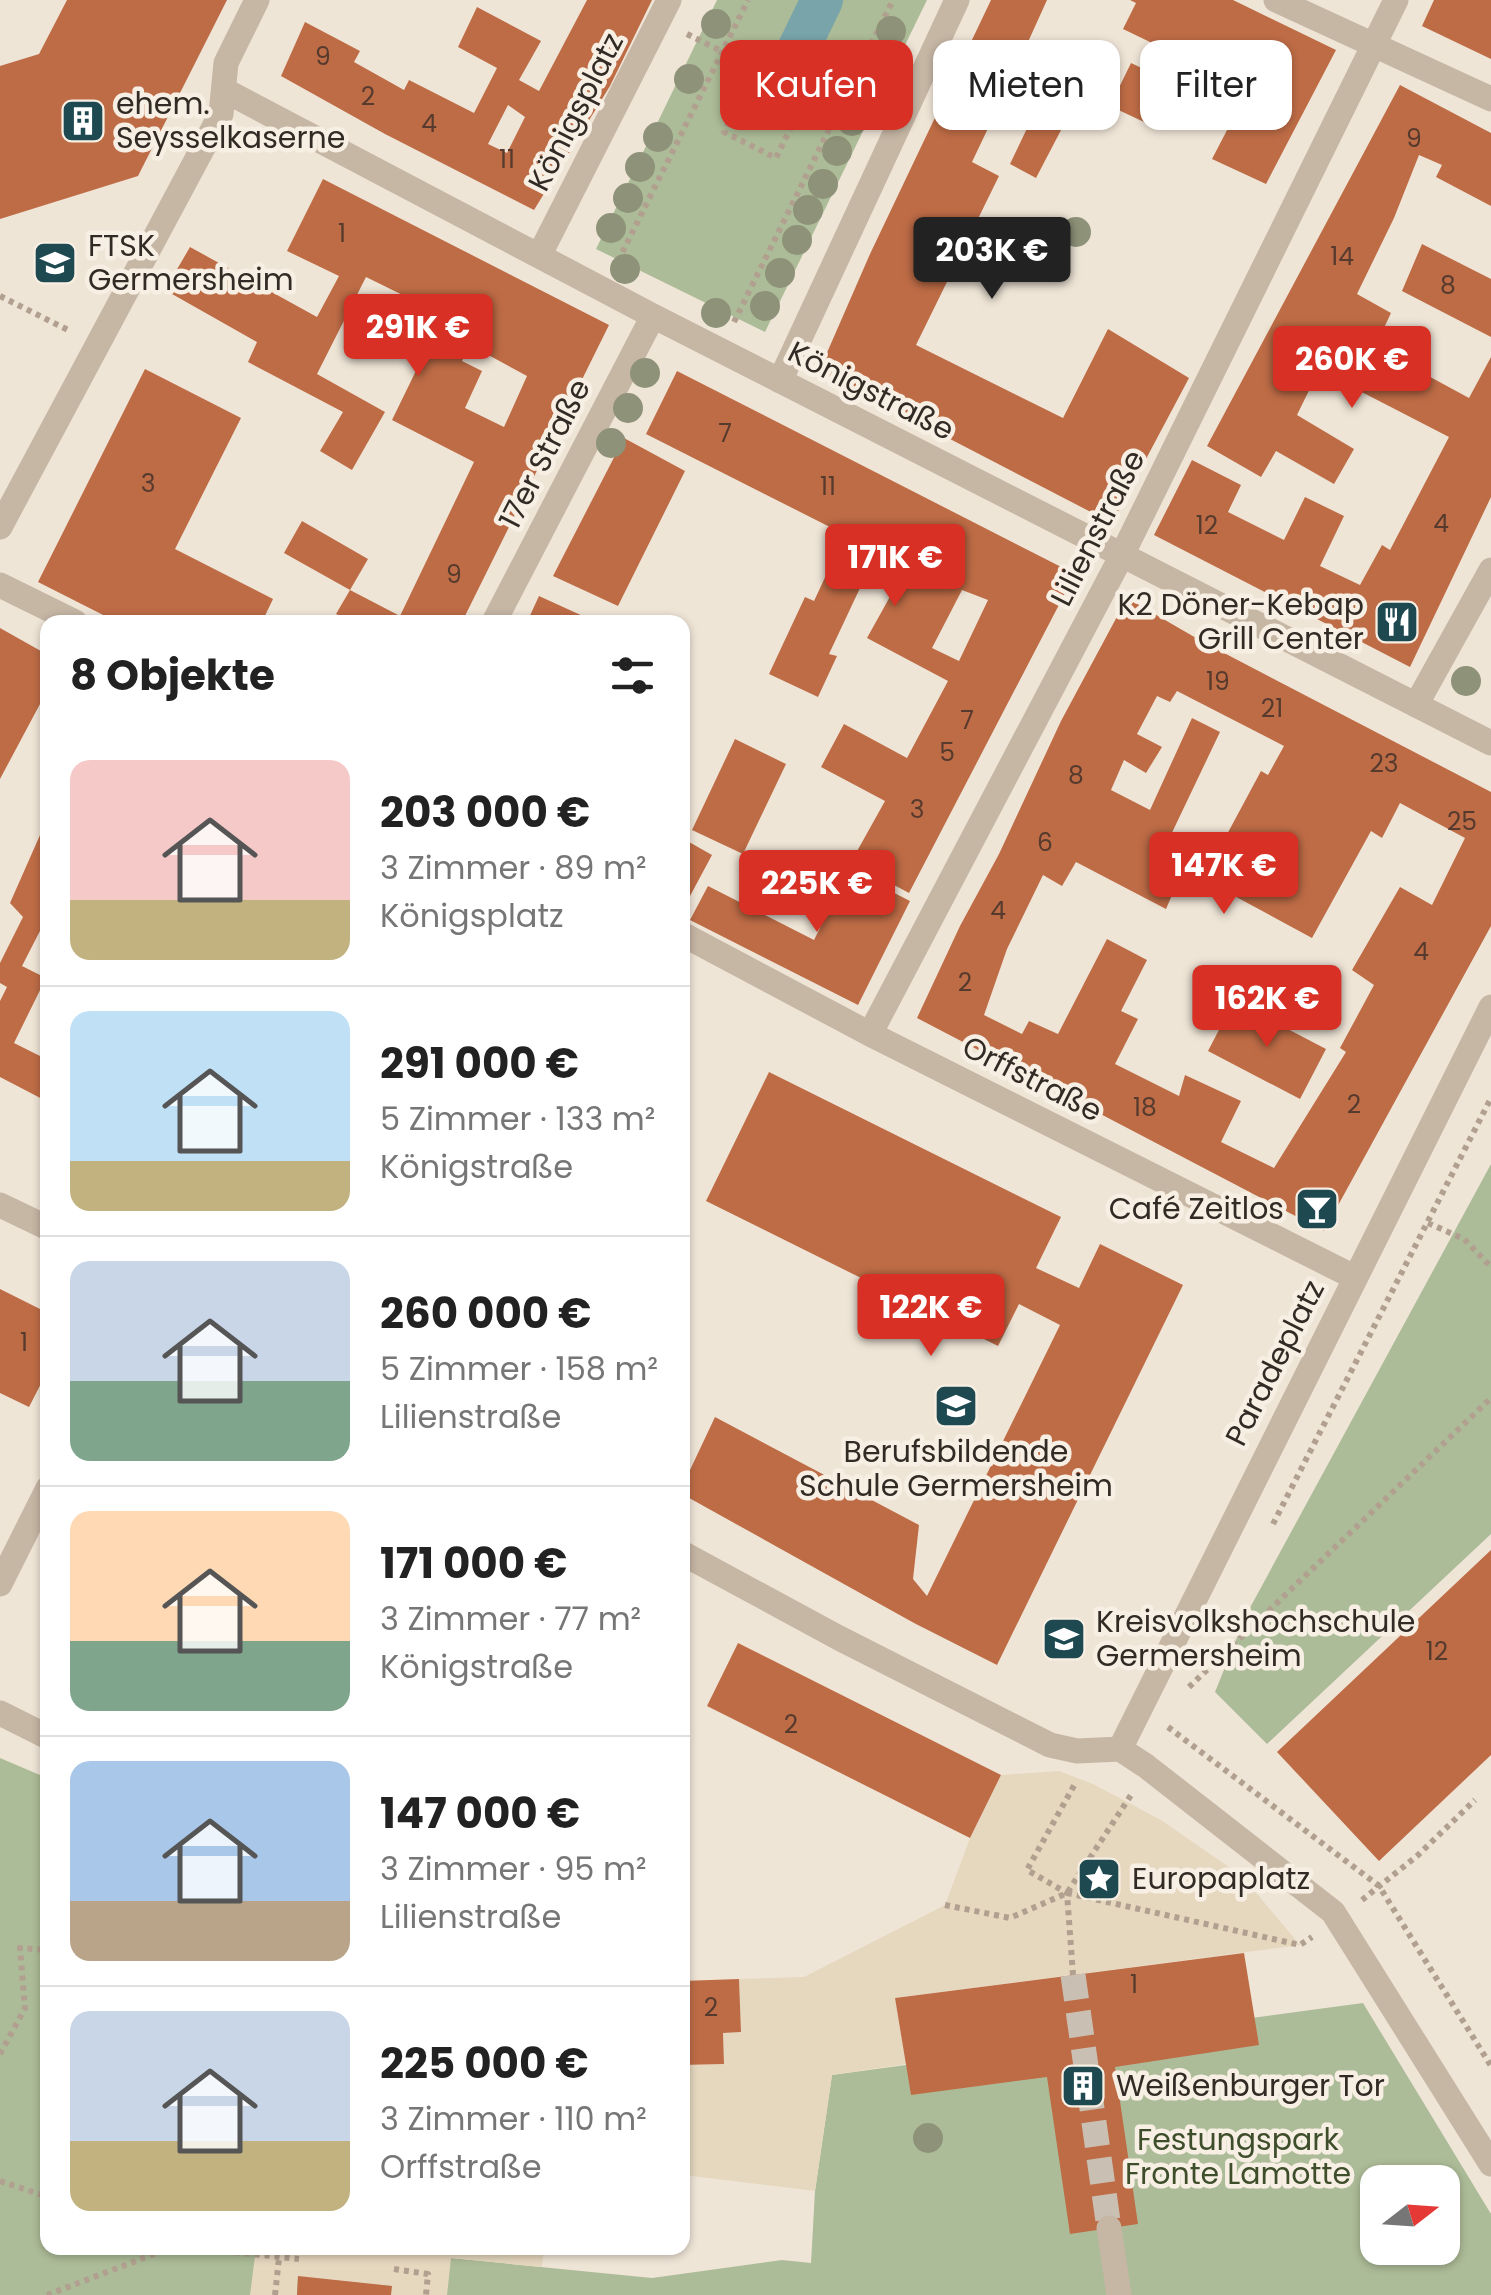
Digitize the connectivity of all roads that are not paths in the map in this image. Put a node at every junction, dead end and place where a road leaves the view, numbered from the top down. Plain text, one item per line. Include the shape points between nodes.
1 (258, 0) edge
2 (957, 0) edge
3 (1276, 0) edge
4 (1396, 0) edge
5 (664, 10) edge
6 (1374, 47) junction
7 (224, 90) junction
8 (1491, 99) edge
9 (540, 254) junction
10 (653, 316) junction
11 (780, 381) junction
12 (0, 527) edge
13 (1122, 555) junction
14 (1491, 570) edge
15 (0, 586) edge
16 (60, 615) edge
17 (498, 615) edge
18 (1416, 705) junction
19 (1491, 743) edge
20 (690, 938) edge
21 (1491, 1007) edge
22 (870, 1034) junction
23 (0, 1205) edge
24 (40, 1224) edge
25 (1354, 1277) junction
26 (40, 1504) edge
27 (690, 1557) edge
28 (0, 1584) edge
29 (0, 1713) edge
30 (40, 1733) edge
31 (1120, 1749) junction
32 (1491, 2164) edge
33 (1109, 2228) tunnel mouth
34 (1119, 2295) edge

1 - 7 street via 226,63
2 - 11 street
3 - 6 street
4 - 6 street, Lilienstraße
5 - 9 street, Königsplatz
6 - 8 street
6 - 13 street, Lilienstraße
7 - 9 street, Königstraße
7 - 12 street via 221,114
9 - 10 street, Königstraße
10 - 11 street, Königstraße
10 - 17 street, 17er Straße
11 - 13 street, Königstraße
13 - 18 street, Königstraße
13 - 22 street, Lilienstraße
14 - 18 street
15 - 16 street
18 - 19 street, Königstraße
20 - 22 street, Orffstraße
21 - 25 street, Paradeplatz
22 - 25 street, Orffstraße
23 - 24 street
25 - 31 street, Paradeplatz
26 - 28 street
27 - 31 street via 1050,1745 1077,1752
29 - 30 street
31 - 32 street via 1340,1920
33 - 34 street

